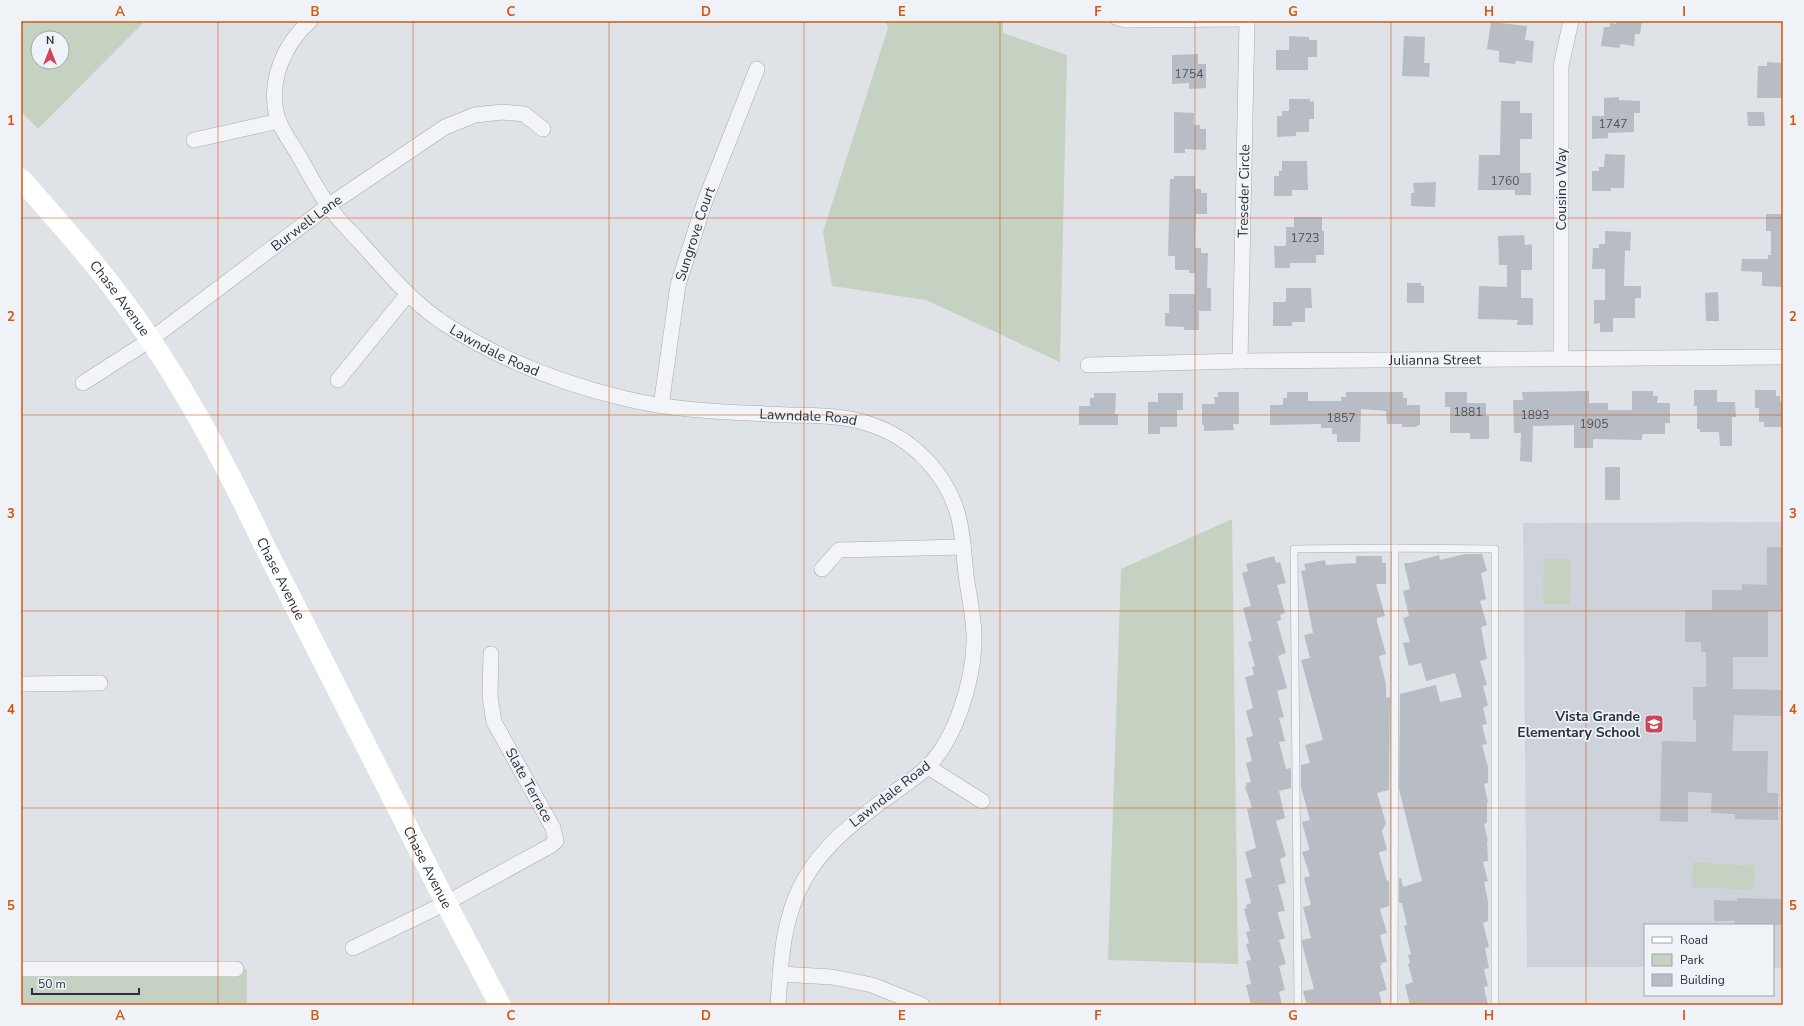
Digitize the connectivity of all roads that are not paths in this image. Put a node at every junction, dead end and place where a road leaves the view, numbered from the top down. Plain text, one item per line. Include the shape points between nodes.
1 (310, 21) edge
2 (1115, 21) edge
3 (1571, 21) edge
4 (1247, 22) edge
5 (757, 69) dead end
6 (279, 121) junction
7 (543, 129) dead end
8 (194, 140) dead end
9 (21, 179) edge
10 (328, 206) junction
11 (407, 295) junction
12 (150, 340) junction
13 (1783, 357) edge
14 (1561, 358) junction
15 (1240, 361) junction
16 (1088, 365) dead end
17 (338, 380) dead end
18 (83, 383) dead end
19 (661, 406) junction
20 (963, 547) junction
21 (1395, 548) junction
22 (822, 570) dead end
23 (491, 654) dead end
24 (100, 683) dead end
25 (21, 684) edge
26 (928, 767) junction
27 (982, 801) dead end
28 (446, 903) junction
29 (353, 948) dead end
30 (21, 969) edge
31 (236, 969) dead end
32 (780, 974) junction
33 (500, 1005) edge
34 (778, 1005) edge
35 (922, 1005) edge
36 (1298, 1005) edge
37 (1394, 1005) edge
38 (1495, 1005) edge

1 - 6 street, Lawndale Road via 292,40 280,65 275,90
2 - 4 lane via 1124,24
3 - 14 street, Cousino Way via 1561,66
4 - 15 street, Treseder Circle
5 - 19 street, Sungrove Court via 705,201 678,285
6 - 8 street
6 - 10 street, Lawndale Road
7 - 10 street, Burwell Lane via 524,114 490,113 460,120 445,127
9 - 12 main road, Chase Avenue via 120,296
10 - 11 street, Lawndale Road
10 - 12 street, Burwell Lane
11 - 17 street
11 - 19 street, Lawndale Road via 440,320 470,338 533,370 608,395
12 - 18 street, Burwell Lane
12 - 28 main road, Chase Avenue via 237,486 264,545
13 - 14 street, Julianna Street
14 - 15 street, Julianna Street
15 - 16 street, Julianna Street
19 - 20 street, Lawndale Road via 838,417 886,430 914,448 944,482 957,510
20 - 22 street via 839,550
20 - 26 street, Lawndale Road via 974,638 973,660 957,719
21 - 36 lane via 1294,550
21 - 37 lane
21 - 38 lane via 1495,549
23 - 28 street, Slate Terrace via 490,697 494,722 553,828 556,841
24 - 25 street
26 - 27 street
26 - 32 street, Lawndale Road via 841,833 815,863 795,898 788,918 783,938
28 - 29 street
28 - 33 main road, Chase Avenue
30 - 31 street
32 - 34 street, Lawndale Road
32 - 35 street via 832,977 872,985

